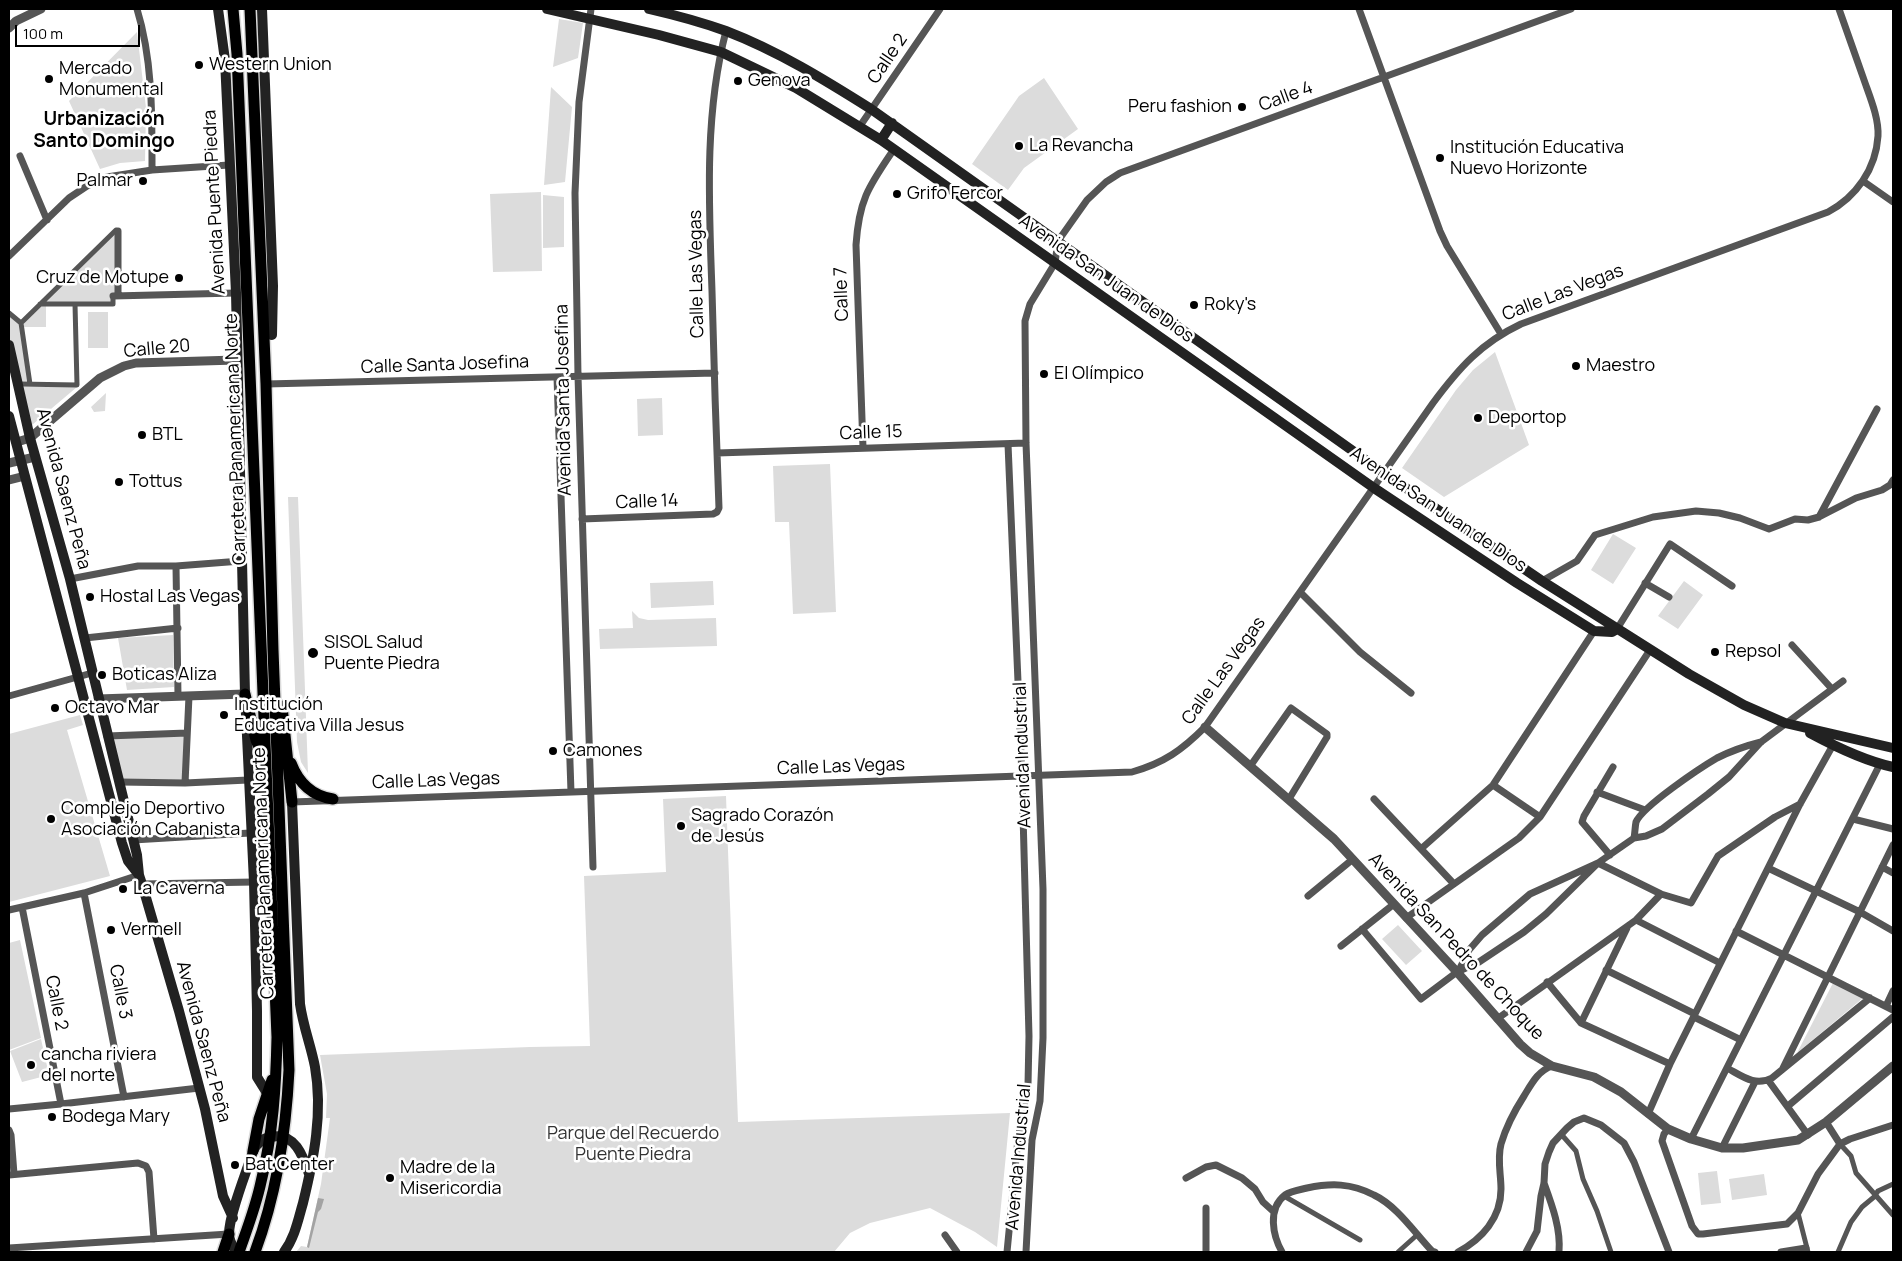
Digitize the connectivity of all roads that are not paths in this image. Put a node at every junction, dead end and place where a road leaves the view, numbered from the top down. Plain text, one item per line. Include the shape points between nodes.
1 (41, 9) edge
2 (137, 9) edge
3 (218, 9) edge
4 (233, 9) edge
5 (250, 9) edge
6 (262, 9) edge
7 (547, 9) edge
8 (649, 9) edge
9 (940, 9) edge
10 (1359, 9) edge
11 (1571, 9) edge
12 (1839, 9) edge
13 (590, 14) edge
14 (9, 28) edge
15 (726, 31) junction
16 (721, 52) junction
17 (1384, 77) junction
18 (871, 109) junction
19 (892, 123) junction
20 (860, 126) junction
21 (881, 140) junction
22 (894, 149) junction
23 (20, 156) dead end
24 (229, 164) junction
25 (152, 170) junction
26 (1864, 181) junction
27 (1893, 202) edge
28 (47, 220) junction
29 (118, 231) joint
30 (1058, 241) junction
31 (9, 256) edge
32 (1054, 263) junction
33 (236, 293) junction
34 (115, 296) junction
35 (40, 304) junction
36 (76, 304) junction
37 (9, 313) edge
38 (21, 323) junction
39 (1500, 334) junction
40 (272, 335) joint
41 (9, 345) edge
42 (236, 360) junction
43 (266, 372) junction
44 (715, 373) junction
45 (578, 376) junction
46 (557, 377) junction
47 (18, 384) junction
48 (30, 384) junction
49 (266, 384) junction
50 (1877, 409) dead end
51 (9, 416) edge
52 (30, 438) junction
53 (17, 442) junction
54 (1026, 443) junction
55 (1008, 444) junction
56 (863, 448) junction
57 (717, 453) junction
58 (36, 457) junction
59 (21, 461) junction
60 (9, 464) edge
61 (1384, 473) junction
62 (25, 476) junction
63 (9, 480) edge
64 (1893, 480) edge
65 (1374, 488) junction
66 (713, 514) joint
67 (1819, 517) junction
68 (582, 519) junction
69 (60, 546) junction
70 (46, 549) junction
71 (241, 561) junction
72 (176, 566) junction
73 (70, 579) junction
74 (1542, 581) junction
75 (1645, 583) junction
76 (1732, 586) dead end
77 (1300, 592) junction
78 (1669, 597) dead end
79 (178, 628) junction
80 (1617, 629) junction
81 (1594, 631) junction
82 (85, 638) junction
83 (1792, 645) dead end
84 (273, 650) junction
85 (1650, 650) junction
86 (92, 673) junction
87 (77, 677) junction
88 (1843, 681) dead end
89 (1832, 689) junction
90 (1411, 693) dead end
91 (245, 694) junction
92 (9, 696) edge
93 (178, 696) junction
94 (189, 696) junction
95 (98, 699) junction
96 (1785, 723) junction
97 (1205, 727) junction
98 (1800, 728) junction
99 (187, 733) junction
100 (108, 736) junction
101 (1760, 742) junction
102 (1832, 745) junction
103 (1893, 748) edge
104 (288, 752) junction
105 (1880, 764) junction
106 (266, 765) junction
107 (1251, 765) junction
108 (1613, 767) dead end
109 (1893, 767) edge
110 (1022, 776) junction
111 (1038, 776) junction
112 (248, 780) junction
113 (120, 782) junction
114 (185, 783) junction
115 (1493, 785) junction
116 (590, 791) junction
117 (571, 792) junction
118 (1597, 792) junction
119 (333, 799) junction
120 (1289, 799) junction
121 (1374, 799) dead end
122 (292, 802) junction
123 (1800, 804) junction
124 (1645, 810) junction
125 (1540, 817) junction
126 (1853, 819) junction
127 (1893, 829) edge
128 (250, 833) junction
129 (1634, 838) junction
130 (133, 840) junction
131 (1893, 845) edge
132 (1422, 848) junction
133 (1610, 855) junction
134 (1353, 859) junction
135 (1598, 863) junction
136 (1882, 867) junction
137 (593, 868) dead end
138 (1768, 868) junction
139 (1893, 873) edge
140 (140, 879) junction
141 (254, 882) junction
142 (1454, 884) junction
143 (1815, 891) junction
144 (84, 893) junction
145 (1661, 894) junction
146 (1308, 896) dead end
147 (1394, 904) junction
148 (22, 907) junction
149 (9, 910) edge
150 (1860, 912) junction
151 (1406, 918) junction
152 (1636, 920) junction
153 (1627, 927) junction
154 (1362, 929) junction
155 (1736, 931) junction
156 (1893, 931) edge
157 (1341, 946) dead end
158 (1783, 955) junction
159 (1720, 963) junction
160 (1606, 970) junction
161 (1458, 972) junction
162 (1828, 977) junction
163 (1547, 982) junction
164 (1893, 991) edge
165 (1870, 998) junction
166 (1886, 1006) junction
167 (1893, 1010) edge
168 (1694, 1015) junction
169 (1893, 1017) edge
170 (1497, 1019) junction
171 (1581, 1023) junction
172 (1741, 1040) junction
173 (1670, 1064) junction
174 (276, 1066) junction
175 (1552, 1066) junction
176 (1893, 1066) edge
177 (1727, 1068) junction
178 (1783, 1068) junction
179 (1768, 1080) junction
180 (1755, 1082) junction
181 (199, 1088) junction
182 (267, 1093) junction
183 (124, 1097) junction
184 (61, 1104) junction
185 (1788, 1106) junction
186 (9, 1109) edge
187 (1648, 1114) junction
188 (1826, 1122) junction
189 (1893, 1125) edge
190 (1668, 1129) junction
191 (9, 1130) edge
192 (1561, 1134) junction
193 (1808, 1134) junction
194 (270, 1137) junction
195 (285, 1137) junction
196 (10, 1139) edge
197 (1691, 1139) junction
198 (1840, 1144) junction
199 (1722, 1148) junction
200 (253, 1151) junction
201 (12, 1174) edge
202 (309, 1175) junction
203 (1186, 1178) dead end
204 (1544, 1183) junction
205 (1893, 1184) edge
206 (1876, 1194) junction
207 (1284, 1196) junction
208 (1206, 1208) dead end
209 (232, 1212) junction
210 (1274, 1212) junction
211 (1798, 1213) junction
212 (1893, 1215) edge
213 (229, 1234) junction
214 (1416, 1235) junction
215 (946, 1236) dead end
216 (154, 1239) junction
217 (1360, 1240) dead end
218 (9, 1248) edge
219 (1807, 1250) edge
220 (223, 1252) edge
221 (238, 1252) edge
222 (255, 1252) edge
223 (284, 1252) edge
224 (957, 1252) edge
225 (1008, 1252) edge
226 (1026, 1252) edge
227 (1206, 1252) edge
228 (1282, 1252) edge
229 (1398, 1252) edge
230 (1436, 1252) edge
231 (1459, 1252) edge
232 (1526, 1252) edge
233 (1559, 1252) edge
234 (1611, 1252) edge
235 (1669, 1252) edge
236 (1781, 1252) edge
237 (1838, 1252) edge

1 - 14 street
2 - 25 street via 145,34 149,71
3 - 24 main road, Avenida Puente Piedra via 225,60
4 - 106 highway, Carretera Panamericana Norte
5 - 43 highway, Carretera Panamericana Norte
6 - 40 main road via 273,286
7 - 13 main road, Avenida San Juan de Dios
8 - 15 main road, Avenida San Juan de Dios
9 - 18 street, Calle 2
10 - 17 street
11 - 17 street, Calle 4
12 - 26 street via 1874,112 1878,135 1874,158
13 - 16 main road, Avenida San Juan de Dios
13 - 45 street, Avenida Santa Josefina via 579,102 575,193
15 - 16 street, Calle Las Vegas
15 - 18 main road, Avenida San Juan de Dios via 814,73
16 - 20 main road, Avenida San Juan de Dios via 796,88
16 - 44 street, Calle Las Vegas via 711,122 710,231
17 - 30 street, Calle 4 via 1120,173 1096,190
17 - 39 street via 1440,231
18 - 19 main road, Avenida San Juan de Dios
18 - 20 street, Calle 2
19 - 21 main road
19 - 30 main road, Avenida San Juan de Dios
20 - 21 main road, Avenida San Juan de Dios
21 - 22 main road, Avenida San Juan de Dios
22 - 32 main road, Avenida San Juan de Dios
22 - 56 street, Calle 7 via 869,187 861,206 857,230
23 - 28 street
24 - 25 street
24 - 33 main road, Avenida Puente Piedra
25 - 28 street via 107,177 87,186 69,198
26 - 27 street
26 - 39 street, Calle Las Vegas via 1848,199 1828,212
28 - 31 street
29 - 34 street
29 - 35 street
30 - 32 street, Calle 4
30 - 61 main road, Avenida San Juan de Dios
32 - 54 street, Avenida Industrial via 1034,296 1025,321
32 - 65 main road, Avenida San Juan de Dios
33 - 34 street
33 - 42 main road, Avenida Puente Piedra
34 - 36 street via 113,304
35 - 36 street
35 - 38 street
36 - 48 street via 77,385
37 - 38 street
38 - 48 street
39 - 61 street, Calle Las Vegas via 1458,371
40 - 43 highway
41 - 47 main road, Avenida Saenz Peña
42 - 52 street, Calle 20 via 124,366 100,378
42 - 71 main road, Avenida Puente Piedra
43 - 49 highway, Carretera Panamericana Norte
44 - 45 street, Calle Santa Josefina
44 - 57 street, Calle Las Vegas
45 - 46 street, Calle Santa Josefina
45 - 68 street, Avenida Santa Josefina
46 - 49 street, Calle Santa Josefina
46 - 117 street, Avenida Santa Josefina
47 - 48 street
47 - 52 main road, Avenida Saenz Peña
49 - 84 highway, Carretera Panamericana Norte
50 - 67 street
51 - 53 main road, Avenida Saenz Peña
52 - 53 street, Calle 20
52 - 58 main road, Avenida Saenz Peña
53 - 59 main road, Avenida Saenz Peña
54 - 55 street, Calle 15
54 - 111 street, Avenida Industrial
55 - 56 street, Calle 15
55 - 110 street
56 - 57 street, Calle 15
57 - 66 street, Calle Las Vegas via 719,508
58 - 59 street
58 - 69 main road, Avenida Saenz Peña
59 - 60 street
59 - 62 main road, Avenida Saenz Peña
61 - 65 street, Calle Las Vegas
61 - 74 main road, Avenida San Juan de Dios
62 - 63 street
62 - 70 main road, Avenida Saenz Peña
64 - 67 street via 1882,490 1856,498
65 - 77 street, Calle Las Vegas
65 - 81 main road, Avenida San Juan de Dios
66 - 68 street, Calle 14
67 - 74 street via 1808,520 1795,518 1769,529 1718,513 1696,511 1653,517 1595,535 1576,561
68 - 116 street, Avenida Santa Josefina
69 - 70 main road
69 - 73 main road, Avenida Saenz Peña
70 - 87 main road, Avenida Saenz Peña
71 - 72 street
71 - 91 main road, Avenida Puente Piedra
72 - 73 street via 138,566
72 - 79 street
73 - 82 main road, Avenida Saenz Peña
74 - 80 main road, Avenida San Juan de Dios
75 - 76 street via 1670,544
75 - 78 street
75 - 80 street
77 - 90 street via 1365,656
77 - 97 street, Calle Las Vegas
79 - 82 street
79 - 93 street
80 - 81 main road via 1612,632
80 - 85 main road, Avenida San Juan de Dios
81 - 115 street
82 - 86 main road, Avenida Saenz Peña
83 - 89 street
84 - 104 highway
84 - 195 highway, Carretera Panamericana Norte via 288,1041
85 - 96 main road, Avenida San Juan de Dios via 1744,705
85 - 125 street
86 - 87 street
86 - 95 main road, Avenida Saenz Peña
87 - 92 street
87 - 140 main road, Avenida Saenz Peña via 122,843 128,861
88 - 89 street
89 - 96 street
91 - 94 street
91 - 106 highway
91 - 112 main road, Avenida Puente Piedra
93 - 94 street
93 - 95 street
94 - 99 street
95 - 100 main road, Avenida Saenz Peña
96 - 98 main road, Avenida San Juan de Dios
96 - 101 street
97 - 107 street, Avenida San Pedro de Choque
97 - 111 street, Calle Las Vegas via 1169,758 1132,772
98 - 102 main road, Avenida San Juan de Dios
98 - 103 main road, Avenida San Juan de Dios
99 - 100 street
99 - 114 street
100 - 113 main road, Avenida Saenz Peña
101 - 124 street via 1717,758
101 - 129 street via 1729,777 1708,794 1662,829
102 - 105 main road, Avenida San Juan de Dios
102 - 123 street
104 - 119 highway via 303,784 318,796
104 - 122 highway
105 - 109 main road, Avenida San Juan de Dios
105 - 126 street
106 - 174 highway, Carretera Panamericana Norte
107 - 120 street, Avenida San Pedro de Choque
107 - 120 street via 1291,708 1327,734
108 - 118 street
110 - 111 street, Calle Las Vegas
110 - 116 street, Calle Las Vegas
110 - 225 street via 1028,1085 1018,1139
111 - 226 street, Avenida Industrial via 1043,890 1043,1038 1040,1101 1032,1140
112 - 114 street
112 - 128 main road, Avenida Puente Piedra
113 - 114 street
113 - 130 main road, Avenida Saenz Peña
115 - 125 street
115 - 132 street
116 - 117 street, Calle Las Vegas
116 - 137 street, Avenida Santa Josefina
117 - 119 street, Calle Las Vegas
118 - 124 street
118 - 133 street via 1582,822
119 - 122 street, Calle Las Vegas
120 - 134 street, Avenida San Pedro de Choque
121 - 132 street
122 - 202 main road via 300,1004 315,1066 318,1100
123 - 138 street
123 - 145 street via 1718,856 1692,903
124 - 129 street via 1636,822
125 - 142 street via 1519,838
126 - 127 street
126 - 143 street
128 - 130 street
128 - 141 main road, Avenida Puente Piedra
129 - 133 street
130 - 140 main road, Avenida Saenz Peña
131 - 136 street
132 - 142 street
133 - 135 street
134 - 146 street
134 - 147 street, Avenida San Pedro de Choque
135 - 145 street
135 - 161 street via 1524,932
135 - 161 street via 1530,894 1482,935 1469,950
136 - 139 street
136 - 150 street
138 - 143 street
138 - 155 street
140 - 141 street
140 - 144 street
140 - 181 main road, Avenida Saenz Peña
141 - 182 main road, Avenida Puente Piedra via 257,1077
142 - 151 street
143 - 150 street
143 - 158 street
144 - 148 street
144 - 183 street, Calle 3
145 - 152 street
147 - 151 street, Avenida San Pedro de Choque
147 - 154 street
148 - 149 street
148 - 184 street, Calle 2
150 - 156 street
150 - 162 street
151 - 161 street, Avenida San Pedro de Choque
152 - 153 street
152 - 159 street
153 - 160 street
153 - 163 street
154 - 157 street
154 - 161 street via 1421,999
155 - 158 street
155 - 159 street
158 - 162 street
158 - 172 street
159 - 168 street
160 - 168 street
160 - 171 street
161 - 170 street, Avenida San Pedro de Choque
162 - 165 street
162 - 178 street
163 - 170 street
163 - 171 street
164 - 166 street
165 - 166 street
165 - 178 street
166 - 167 street
168 - 172 street
168 - 173 street
169 - 185 street
170 - 175 street, Avenida San Pedro de Choque via 1530,1053
171 - 173 street
172 - 177 street
173 - 187 street
174 - 182 highway
174 - 194 highway, Carretera Panamericana Norte
175 - 187 street, Avenida San Pedro de Choque via 1607,1084
175 - 231 street via 1536,1076 1501,1144 1501,1190 1496,1217 1487,1230
176 - 188 street, Avenida San Pedro de Choque
177 - 180 street
177 - 197 street
178 - 179 street
179 - 180 street
179 - 185 street
180 - 199 street
181 - 183 street
181 - 209 main road, Avenida Saenz Peña via 223,1196
182 - 200 highway
183 - 184 street
184 - 186 street
185 - 193 street
187 - 190 street, Avenida San Pedro de Choque
188 - 193 street, Avenida San Pedro de Choque
188 - 198 street
189 - 198 street
190 - 197 street, Avenida San Pedro de Choque
190 - 211 street via 1662,1141 1692,1226 1698,1234 1787,1224
191 - 196 street
192 - 204 street via 1549,1152
192 - 234 street via 1576,1151 1583,1179
192 - 235 street via 1584,1118 1601,1124 1624,1143
193 - 199 street, Avenida San Pedro de Choque via 1784,1143
194 - 195 main road
194 - 200 main road
194 - 221 highway, Carretera Panamericana Norte via 261,1185
195 - 202 main road via 300,1151
195 - 222 highway, Carretera Panamericana Norte via 274,1191
196 - 201 street
197 - 199 street, Avenida San Pedro de Choque
198 - 206 street via 1851,1156 1856,1173
198 - 211 street via 1818,1174
200 - 209 main road
201 - 216 street via 138,1163 146,1166
202 - 223 main road via 296,1228
203 - 210 street via 1216,1165 1242,1178
204 - 232 street via 1537,1231
204 - 233 street via 1560,1242
205 - 206 street
206 - 212 street
206 - 237 street via 1851,1222
207 - 210 street
207 - 214 street via 1323,1184 1358,1188 1391,1207
207 - 217 street
208 - 227 street
209 - 213 main road
210 - 228 street via 1274,1231
211 - 219 street
213 - 216 street
213 - 220 highway
213 - 221 main road
214 - 229 street
214 - 230 street
215 - 224 street
216 - 218 street
219 - 236 street

